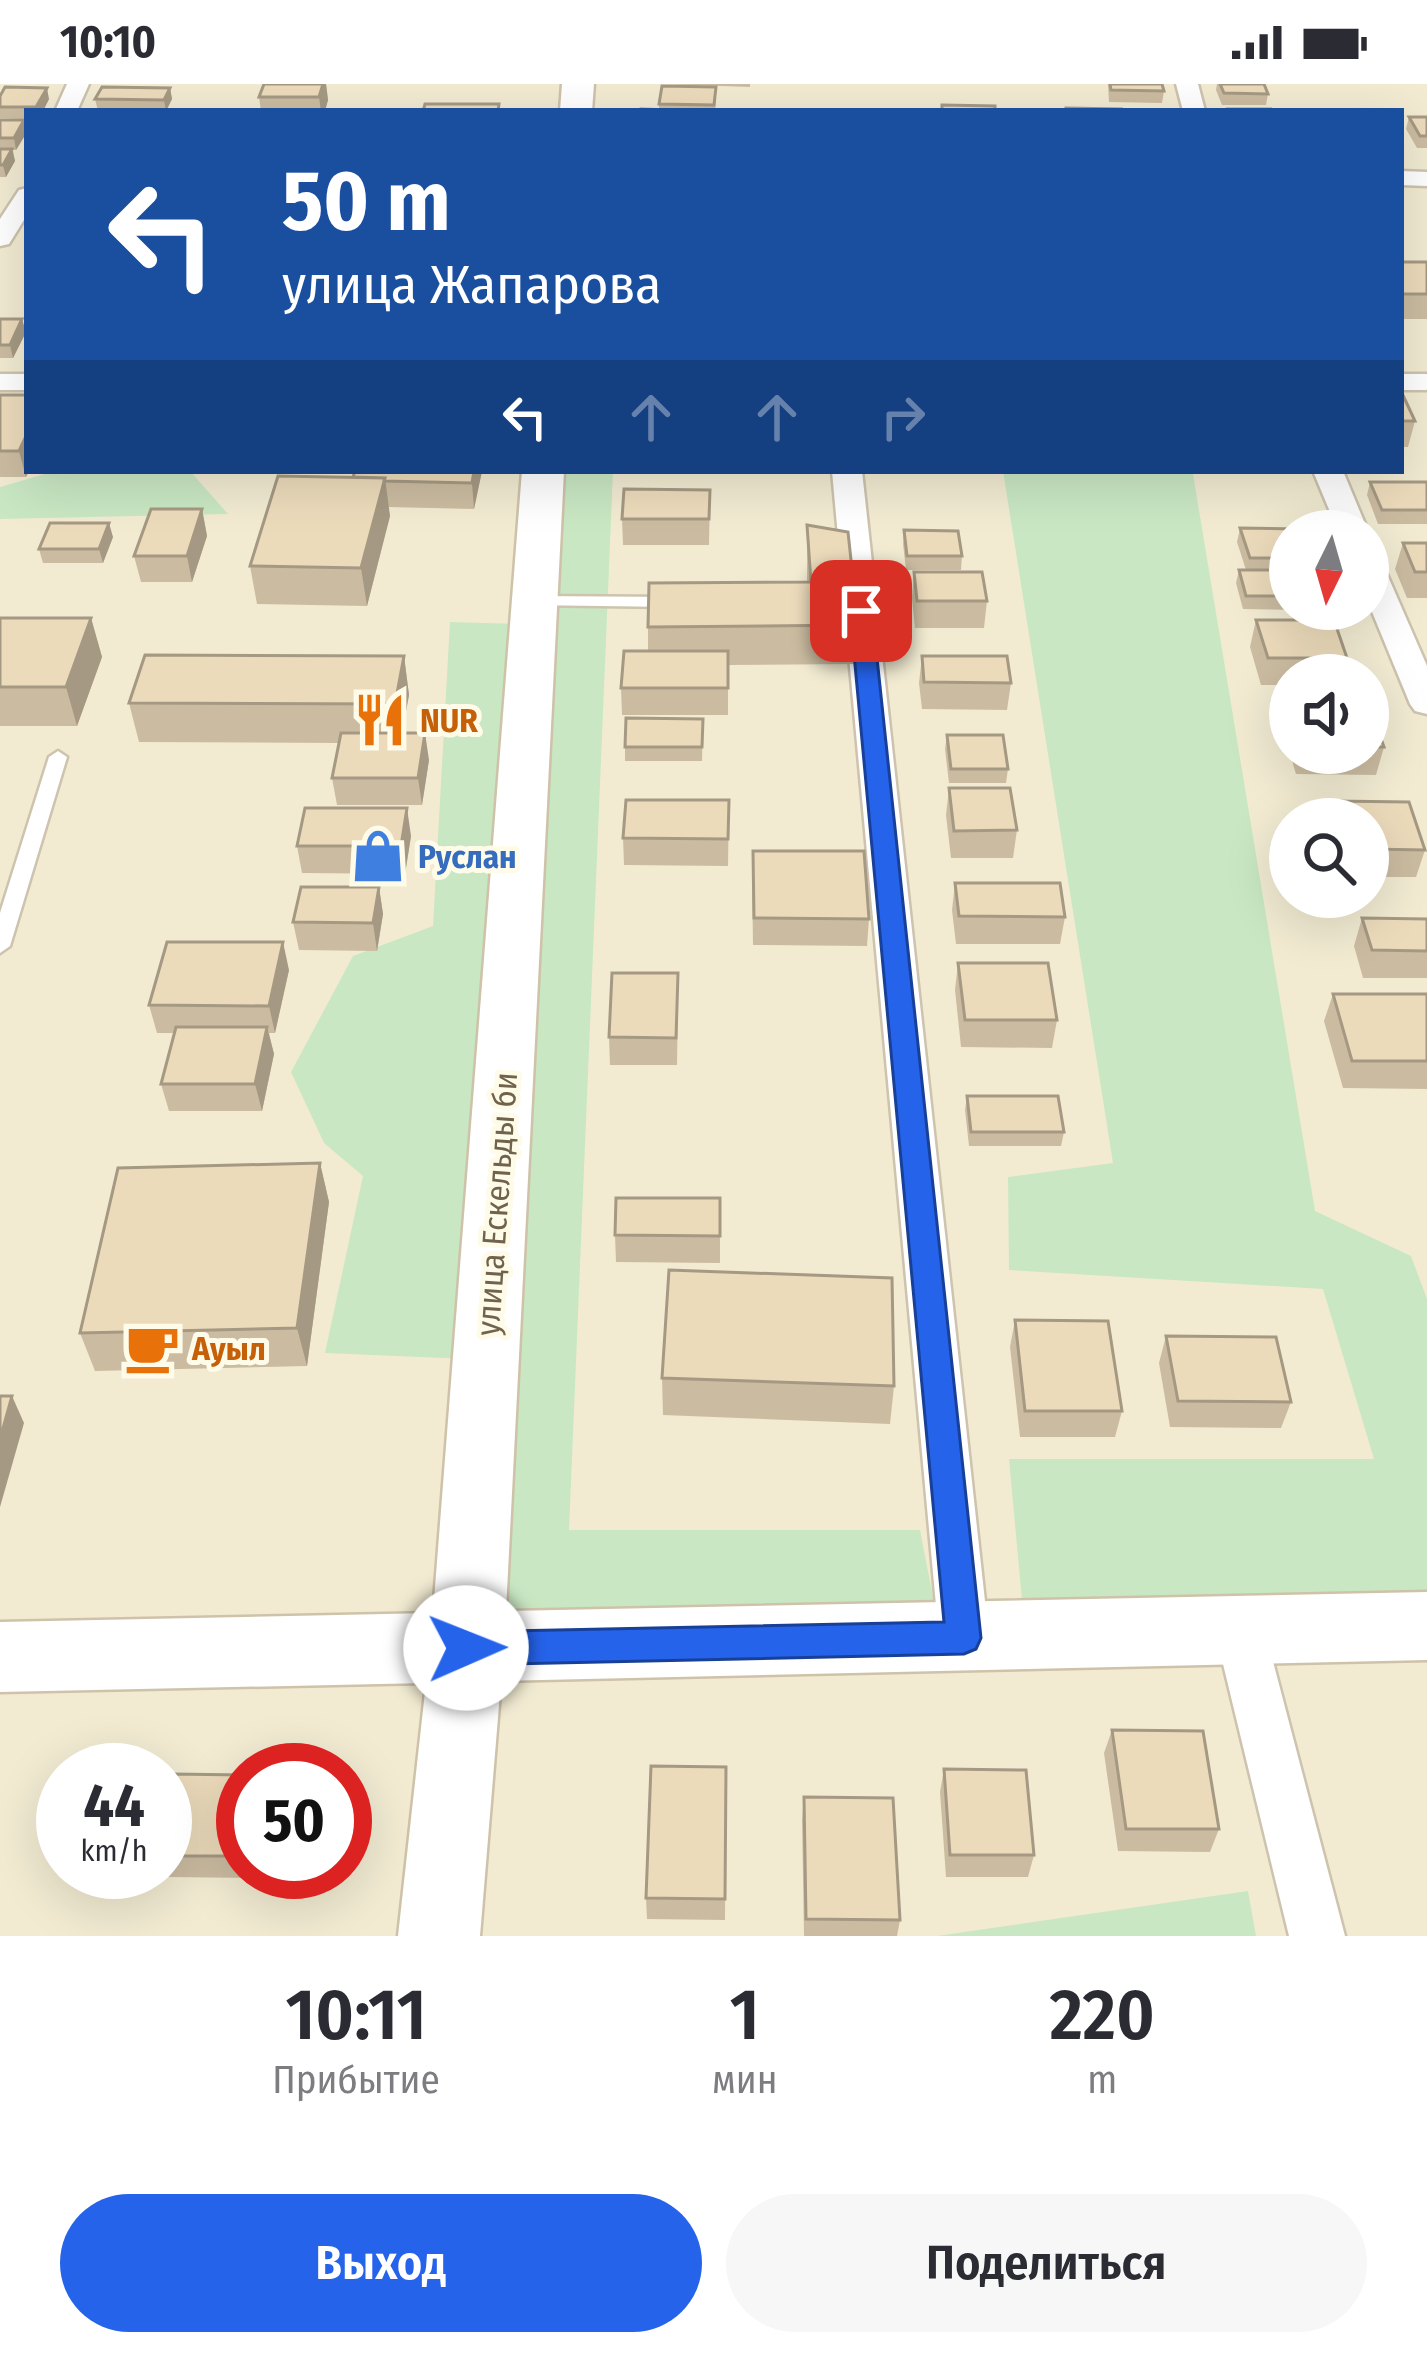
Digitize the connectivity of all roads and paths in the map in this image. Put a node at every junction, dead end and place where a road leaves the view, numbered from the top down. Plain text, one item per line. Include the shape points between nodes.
1 (24, 200) edge
2 (0, 239) edge
3 (543, 474) edge
4 (847, 474) edge
5 (1329, 474) edge
6 (1345, 510) edge
7 (534, 601) junction
8 (701, 602) edge
9 (1389, 614) edge
10 (1427, 704) edge
11 (58, 757) dead end
12 (0, 946) edge
13 (1427, 1626) edge
14 (1240, 1631) junction
15 (964, 1638) junction
16 (466, 1648) junction
17 (0, 1657) edge
18 (439, 1936) edge
19 (1317, 1936) edge

1 - 2 street
3 - 7 street, улица Ескельды би
4 - 15 street
5 - 6 street
7 - 8 lane
7 - 16 street, улица Ескельды би
9 - 10 street
11 - 12 lane
13 - 14 street
14 - 15 street
14 - 19 street
15 - 16 street
16 - 17 street
16 - 18 street, улица Ескельды би

